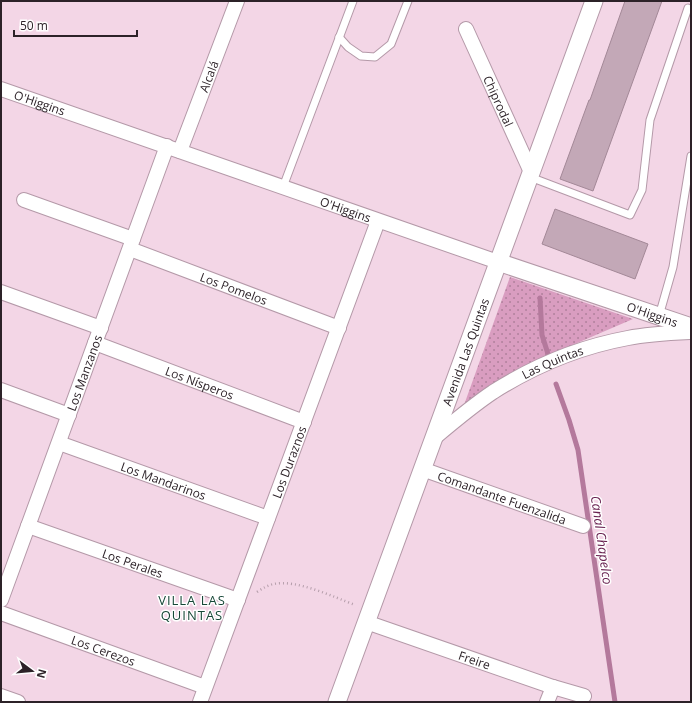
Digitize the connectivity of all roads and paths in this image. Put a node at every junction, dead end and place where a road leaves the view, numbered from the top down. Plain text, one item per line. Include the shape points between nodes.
1 (237, 1) edge
2 (352, 1) edge
3 (408, 1) edge
4 (594, 1) edge
5 (688, 8) dead end
6 (466, 29) dead end
7 (339, 37) junction
8 (1, 89) edge
9 (174, 148) junction
10 (691, 156) edge
11 (530, 174) junction
12 (283, 187) junction
13 (24, 200) dead end
14 (378, 221) junction
15 (132, 244) junction
16 (498, 262) junction
17 (1, 292) edge
18 (659, 316) junction
19 (691, 327) edge
20 (101, 328) junction
21 (339, 328) junction
22 (691, 332) edge
23 (95, 343) junction
24 (1, 390) edge
25 (69, 415) junction
26 (304, 422) junction
27 (433, 439) junction
28 (59, 443) junction
29 (422, 469) junction
30 (268, 518) junction
31 (28, 526) junction
32 (582, 526) dead end
33 (1, 600) edge
34 (238, 600) junction
35 (1, 613) edge
36 (368, 616) junction
37 (205, 687) junction
38 (552, 687) junction
39 (1, 696) edge
40 (584, 696) dead end
41 (18, 702) edge
42 (200, 702) edge
43 (337, 702) edge
44 (547, 702) edge

1 - 9 street, Alcalá
2 - 7 lane
3 - 7 lane via 391,44 375,57 361,56
4 - 11 street, Avenida Las Quintas
5 - 11 lane via 650,120 642,190 630,215
6 - 11 street, Chiprodal
7 - 12 lane
8 - 9 street, O'Higgins
9 - 12 street, O'Higgins
9 - 15 street, Los Manzanos
10 - 18 lane via 673,267
11 - 16 street, Avenida Las Quintas
12 - 14 street, O'Higgins
13 - 15 street, Los Pomelos
14 - 16 street, O'Higgins
14 - 21 street, Los Duraznos
15 - 20 street, Los Manzanos
15 - 21 street, Los Pomelos
16 - 18 street, O'Higgins
16 - 27 street, Avenida Las Quintas
17 - 20 street
18 - 19 street, O'Higgins
20 - 23 street, Los Manzanos
21 - 26 street, Los Duraznos
22 - 27 street, Las Quintas via 628,338 592,346 558,358 492,393
23 - 25 street, Los Manzanos
23 - 26 street, Los Nísperos
24 - 25 street
25 - 28 street, Los Manzanos
26 - 30 street, Los Duraznos
27 - 29 street, Avenida Las Quintas
28 - 30 street, Los Mandarinos
28 - 31 street, Los Manzanos
29 - 32 street, Comandante Fuenzalida
29 - 36 street, Avenida Las Quintas
30 - 34 street, Los Duraznos
31 - 33 street, Los Manzanos
31 - 34 street, Los Perales
34 - 36 path via 267,586 287,583 306,587
34 - 37 street, Los Duraznos
35 - 37 street, Los Cerezos
36 - 38 street, Freire
36 - 43 street, Avenida Las Quintas
37 - 42 street, Los Duraznos
38 - 40 street, Freire
38 - 44 street
39 - 41 street

